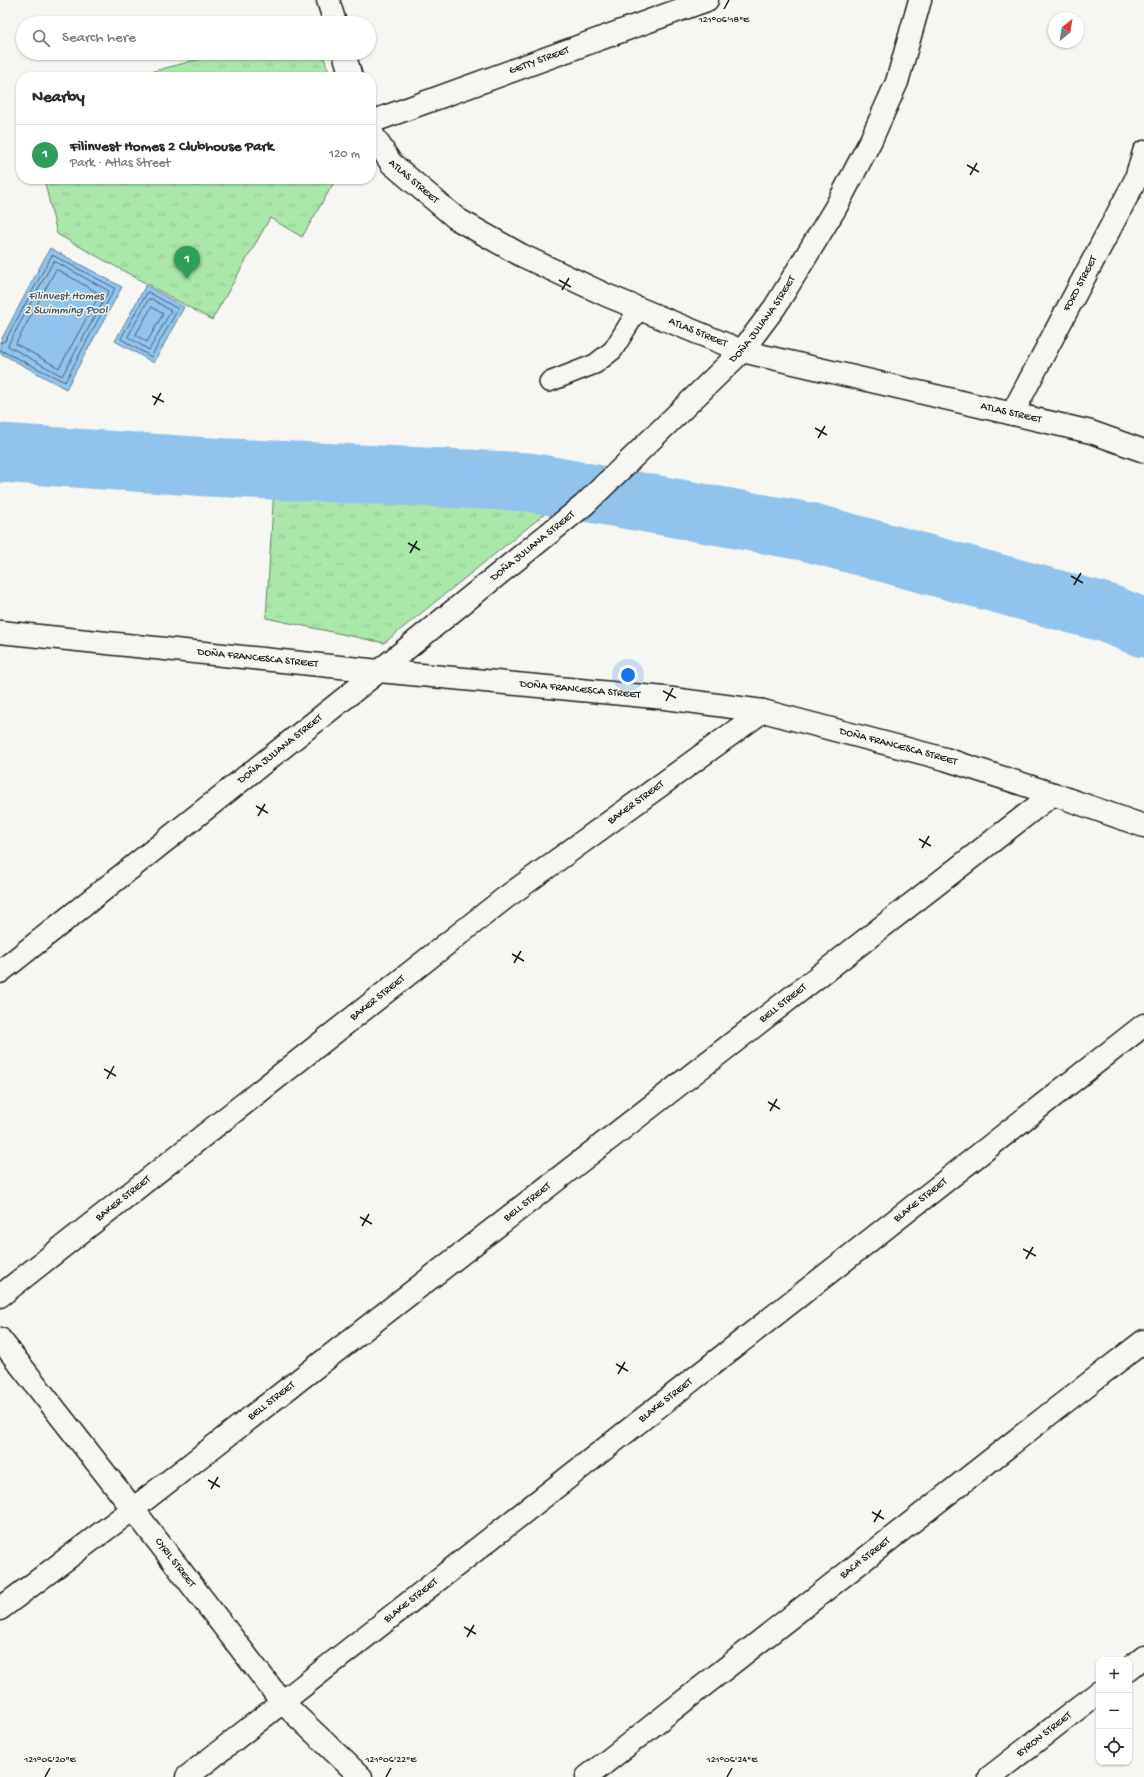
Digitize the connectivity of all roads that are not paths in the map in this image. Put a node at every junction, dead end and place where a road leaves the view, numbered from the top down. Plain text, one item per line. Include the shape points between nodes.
1 (328, 0) edge
2 (707, 0) edge
3 (920, 0) edge
4 (333, 16) edge
5 (346, 60) edge
6 (350, 72) edge
7 (376, 120) edge
8 (376, 140) edge
9 (1144, 152) edge
10 (638, 308) junction
11 (742, 351) junction
12 (549, 382) dead end
13 (1012, 414) junction
14 (1144, 451) edge
15 (0, 632) edge
16 (379, 671) junction
17 (763, 711) junction
18 (1053, 794) junction
19 (1144, 826) edge
20 (0, 972) edge
21 (1144, 1025) edge
22 (0, 1296) edge
23 (0, 1339) edge
24 (1144, 1341) edge
25 (133, 1509) junction
26 (0, 1609) edge
27 (1144, 1657) edge
28 (1132, 1667) edge
29 (1098, 1693) edge
30 (282, 1702) junction
31 (187, 1777) edge
32 (361, 1777) edge
33 (587, 1777) edge
34 (990, 1777) edge

1 - 4 street
2 - 7 street, GETTY STREET
3 - 11 street, DOÑA JULIANA STREET via 897,82 871,140 802,263 775,307
5 - 6 street
8 - 10 street, ATLAS STREET via 391,163 457,219 521,255
9 - 13 street, FORD STREET via 1135,181
10 - 11 street, ATLAS STREET
10 - 12 lane via 613,350 594,364
11 - 13 street, ATLAS STREET
11 - 16 street, DOÑA JULIANA STREET via 584,505
13 - 14 street, ATLAS STREET via 1091,432
15 - 16 street, DOÑA FRANCESCA STREET
16 - 17 street, DOÑA FRANCESCA STREET via 665,698
16 - 20 street, DOÑA JULIANA STREET
17 - 18 street, DOÑA FRANCESCA STREET via 945,759
17 - 22 street, BAKER STREET via 505,898
18 - 19 street, DOÑA FRANCESCA STREET
18 - 25 street, BELL STREET
21 - 30 street, BLAKE STREET
23 - 25 street, CYRIL STREET
24 - 33 street, BACH STREET
25 - 26 street, BELL STREET
25 - 30 street, CYRIL STREET
27 - 28 street
29 - 34 street, BYRON STREET
30 - 31 street, BLAKE STREET
30 - 32 street, CYRIL STREET

